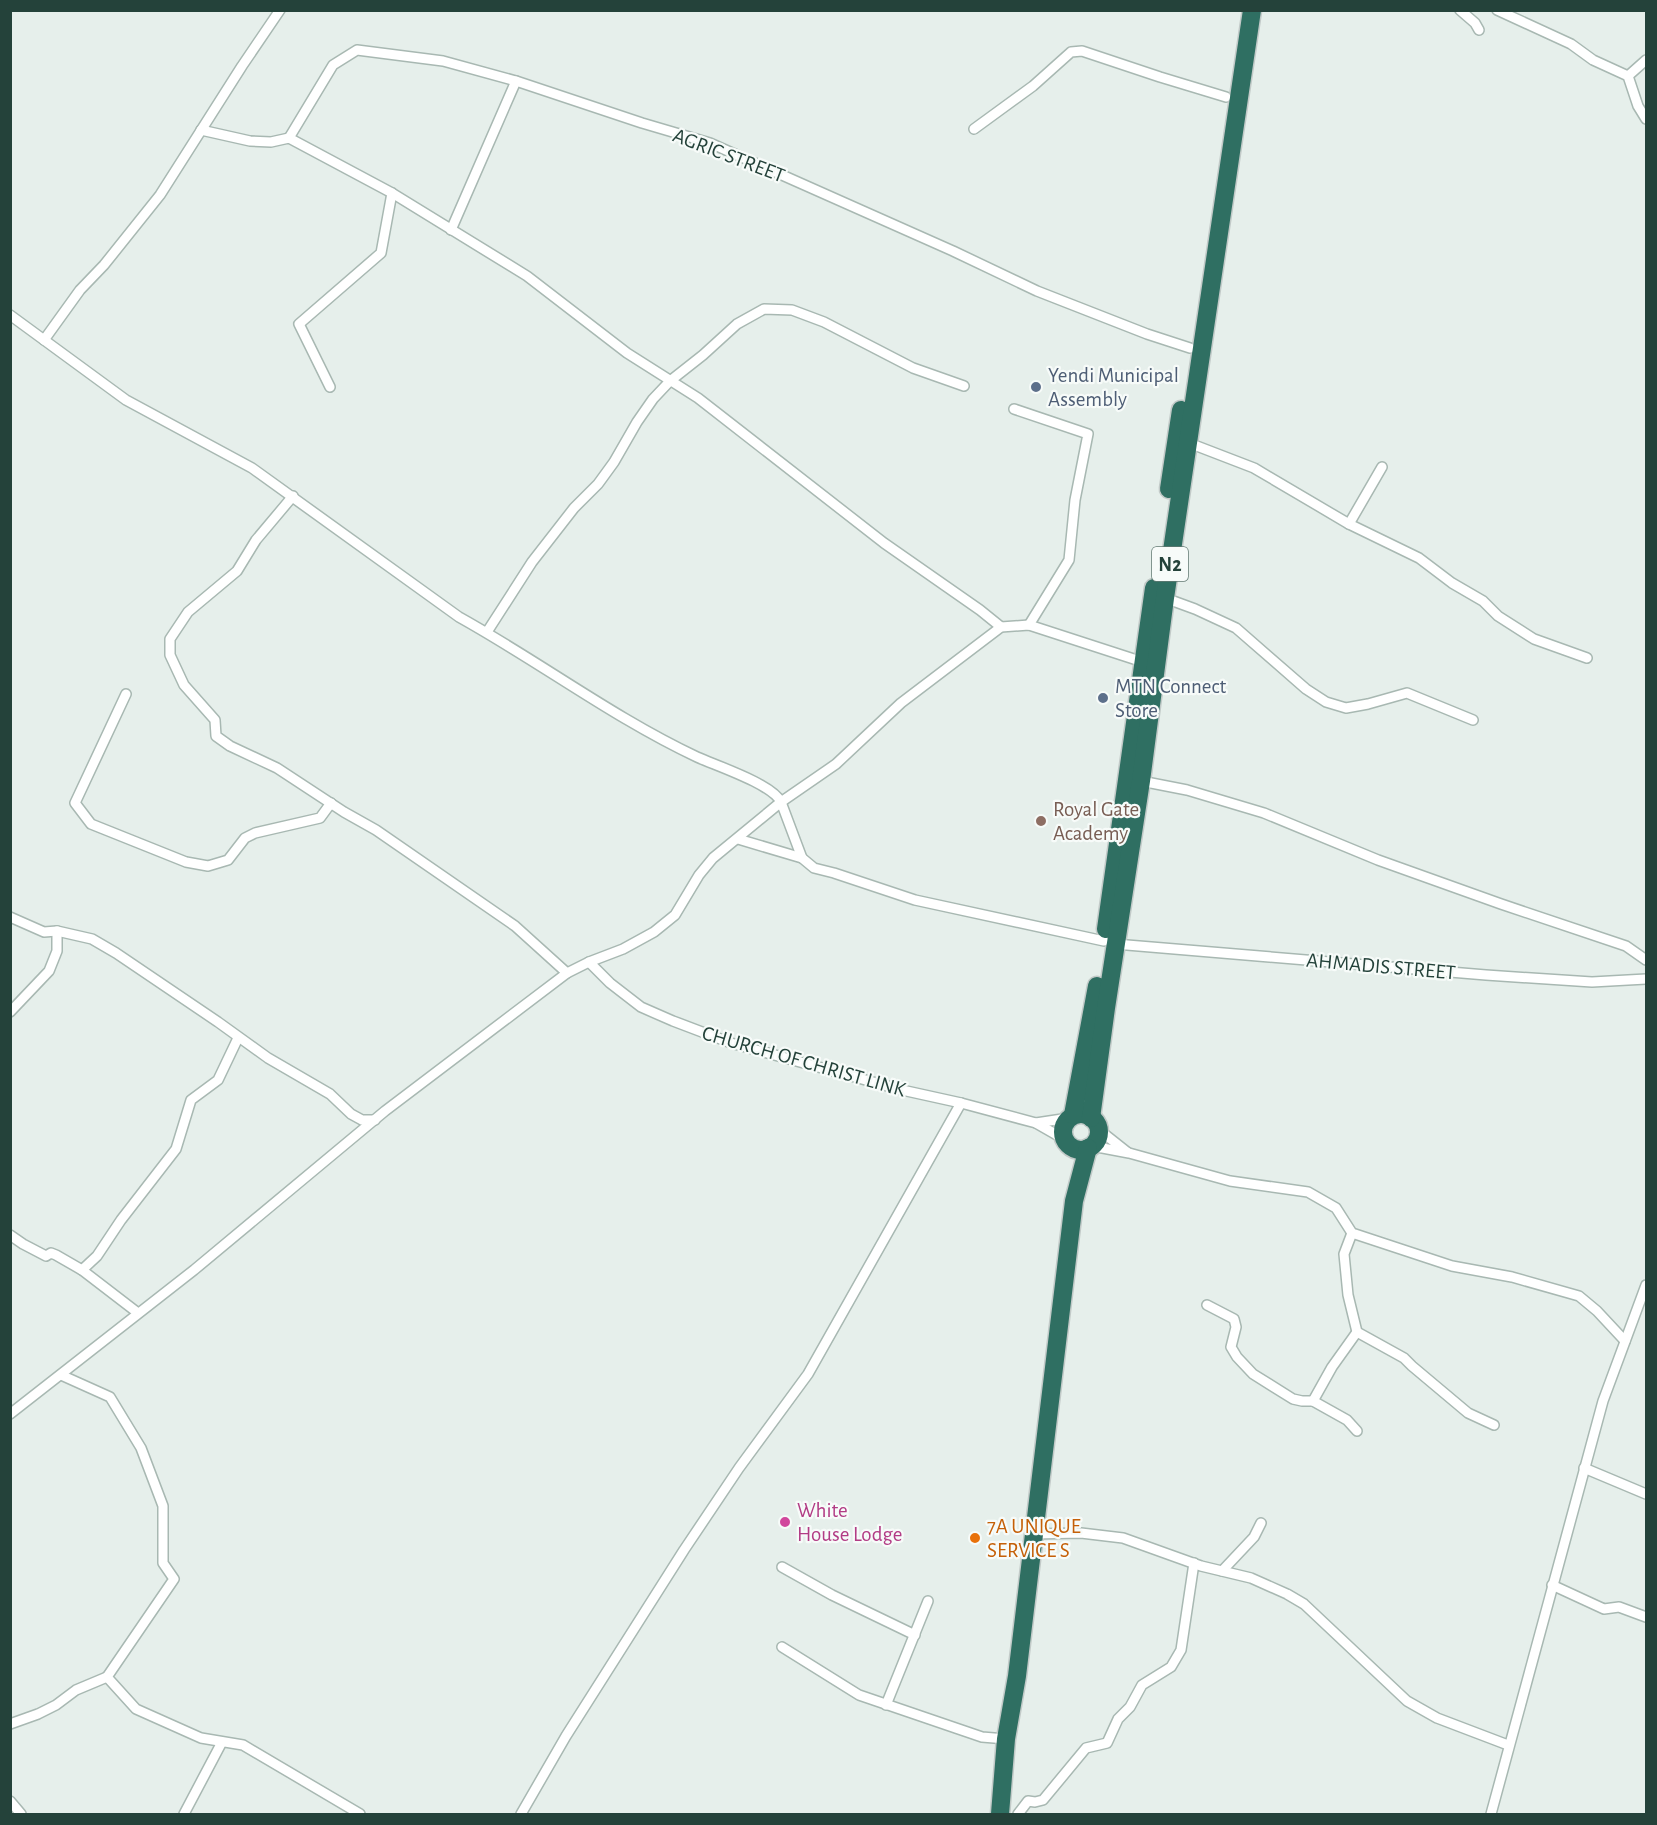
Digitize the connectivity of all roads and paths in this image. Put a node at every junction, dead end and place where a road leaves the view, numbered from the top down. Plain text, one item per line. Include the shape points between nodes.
1 (280, 10) edge
2 (1240, 10) edge
3 (1252, 10) edge
4 (1461, 10) edge
5 (1497, 10) edge
6 (1479, 30) dead end
7 (1647, 60) edge
8 (1629, 76) junction
9 (516, 81) junction
10 (1226, 97) junction
11 (1647, 119) edge
12 (974, 129) dead end
13 (201, 130) junction
14 (290, 138) junction
15 (392, 193) junction
16 (451, 230) junction
17 (10, 315) edge
18 (44, 340) junction
19 (1196, 348) junction
20 (670, 381) junction
21 (964, 386) dead end
22 (330, 387) dead end
23 (1014, 409) dead end
24 (1189, 443) junction
25 (1382, 467) dead end
26 (293, 496) junction
27 (1349, 524) junction
28 (1165, 598) junction
29 (1029, 625) junction
30 (1001, 627) junction
31 (487, 632) junction
32 (1587, 658) dead end
33 (1143, 662) junction
34 (126, 694) dead end
35 (1473, 720) dead end
36 (1141, 781) junction
37 (781, 802) junction
38 (331, 803) junction
39 (738, 839) junction
40 (802, 858) junction
41 (10, 917) edge
42 (57, 931) junction
43 (1110, 943) junction
44 (1647, 960) edge
45 (589, 962) junction
46 (567, 973) junction
47 (1647, 979) edge
48 (10, 1012) edge
49 (238, 1038) junction
50 (961, 1103) junction
51 (375, 1120) junction
52 (1036, 1123) junction
53 (1081, 1132) junction
54 (1129, 1153) junction
55 (1353, 1233) junction
56 (10, 1235) edge
57 (82, 1270) junction
58 (1647, 1285) edge
59 (1207, 1305) dead end
60 (138, 1313) junction
61 (1357, 1332) junction
62 (1625, 1341) junction
63 (61, 1375) junction
64 (1313, 1401) junction
65 (10, 1414) edge
66 (1494, 1425) dead end
67 (1357, 1431) dead end
68 (1584, 1468) junction
69 (1647, 1494) edge
70 (1261, 1523) dead end
71 (1034, 1534) junction
72 (1194, 1563) junction
73 (782, 1567) dead end
74 (1222, 1571) junction
75 (1552, 1585) junction
76 (928, 1601) dead end
77 (1647, 1617) edge
78 (915, 1635) junction
79 (782, 1647) dead end
80 (107, 1677) junction
81 (886, 1705) junction
82 (12, 1720) edge
83 (1006, 1739) junction
84 (222, 1742) junction
85 (1508, 1745) junction
86 (10, 1801) edge
87 (1006, 1814) edge
88 (21, 1815) edge
89 (184, 1815) edge
90 (360, 1815) edge
91 (521, 1815) edge
92 (1491, 1815) edge

1 - 13 street
2 - 10 highway, N2
3 - 19 highway, N2
4 - 6 street
5 - 8 street
7 - 8 street
8 - 11 street via 1638,106
9 - 14 street, AGRIC STREET via 443,62 357,50 333,65
9 - 16 street
9 - 19 street, AGRIC STREET via 710,143 1037,291 1147,334
10 - 12 street via 1082,51 1071,52 1034,86
10 - 19 highway, N2
13 - 14 street via 250,141
13 - 18 street via 160,195 80,290
14 - 15 street
15 - 16 street
15 - 22 street via 381,253 299,324
16 - 20 street via 527,276
17 - 18 street
18 - 26 street via 126,400 252,468
19 - 24 highway, N2
19 - 33 highway, N2
20 - 21 street via 737,324 764,309 773,309 792,310 824,322 913,368
20 - 30 street via 698,398 884,543
20 - 31 street via 653,399 598,484 532,562
23 - 29 street via 1088,434 1068,560
24 - 27 street via 1254,468
24 - 28 highway, N2
25 - 27 street
26 - 31 street
26 - 38 street via 256,540 237,571 188,612 170,639 170,655 184,686 215,720 216,736 277,768
27 - 32 street via 1419,558 1534,639
28 - 35 street via 1236,627 1326,702 1346,708 1407,693
28 - 36 highway, N2
29 - 30 street
29 - 33 street
30 - 37 street via 901,703 836,764
31 - 37 street via 603,706 695,756 766,787
33 - 43 highway, N2
34 - 38 street via 75,803 91,824 186,862 208,866 228,860 245,838 255,833 320,818
36 - 43 highway, N2
36 - 44 street via 1264,813 1378,860 1626,946
37 - 39 street
37 - 40 street
38 - 46 street via 515,926
39 - 40 street, AHMADIS STREET
39 - 45 street via 713,858 675,915 623,949
40 - 43 street, AHMADIS STREET via 814,868 915,900
41 - 42 street via 44,932
42 - 48 street via 57,951 49,972
42 - 49 street via 92,939 116,953
43 - 47 street, AHMADIS STREET via 1580,981
43 - 53 highway, N2
45 - 46 street
45 - 50 street, CHURCH OF CHRIST LINK via 641,1007 673,1022 731,1043
46 - 51 street
49 - 51 street via 330,1094 351,1114 362,1120
49 - 57 street via 218,1080 191,1100 176,1149 98,1256
50 - 52 street, CHURCH OF CHRIST LINK
50 - 91 street via 808,1374 684,1550 566,1736
51 - 60 street
52 - 53 street, CHURCH OF CHRIST LINK
52 - 53 street, CHURCH OF CHRIST LINK
53 - 54 street
53 - 54 street
53 - 71 highway, N2
54 - 55 street via 1230,1180 1308,1192 1336,1208
55 - 61 street via 1344,1254
55 - 62 street via 1452,1266 1512,1277 1579,1296
56 - 57 street via 46,1256 51,1253
57 - 60 street
58 - 62 street
59 - 64 street via 1234,1318 1231,1347 1253,1374 1293,1399
60 - 63 street
61 - 64 street
61 - 66 street via 1404,1358 1467,1413
62 - 68 street
63 - 65 street
63 - 80 street via 110,1397 141,1448 163,1506 164,1563 174,1579
64 - 67 street via 1347,1420
68 - 69 street
68 - 75 street
70 - 74 street via 1254,1537
71 - 72 street via 1081,1533 1123,1538
71 - 83 highway, N2
72 - 74 street
72 - 87 street via 1180,1650 1171,1667 1142,1684 1107,1743 1086,1748 1043,1800 1028,1801
73 - 78 street
74 - 85 street via 1251,1578 1304,1604 1407,1701 1437,1718
75 - 77 street via 1604,1610 1620,1606
75 - 85 street
76 - 78 street
78 - 81 street
79 - 81 street via 859,1695
80 - 82 street via 76,1690 47,1709
80 - 84 street via 136,1709 201,1738
81 - 83 street via 982,1737
83 - 87 highway, N2
84 - 89 street
84 - 90 street via 243,1745
85 - 92 street
86 - 88 street

